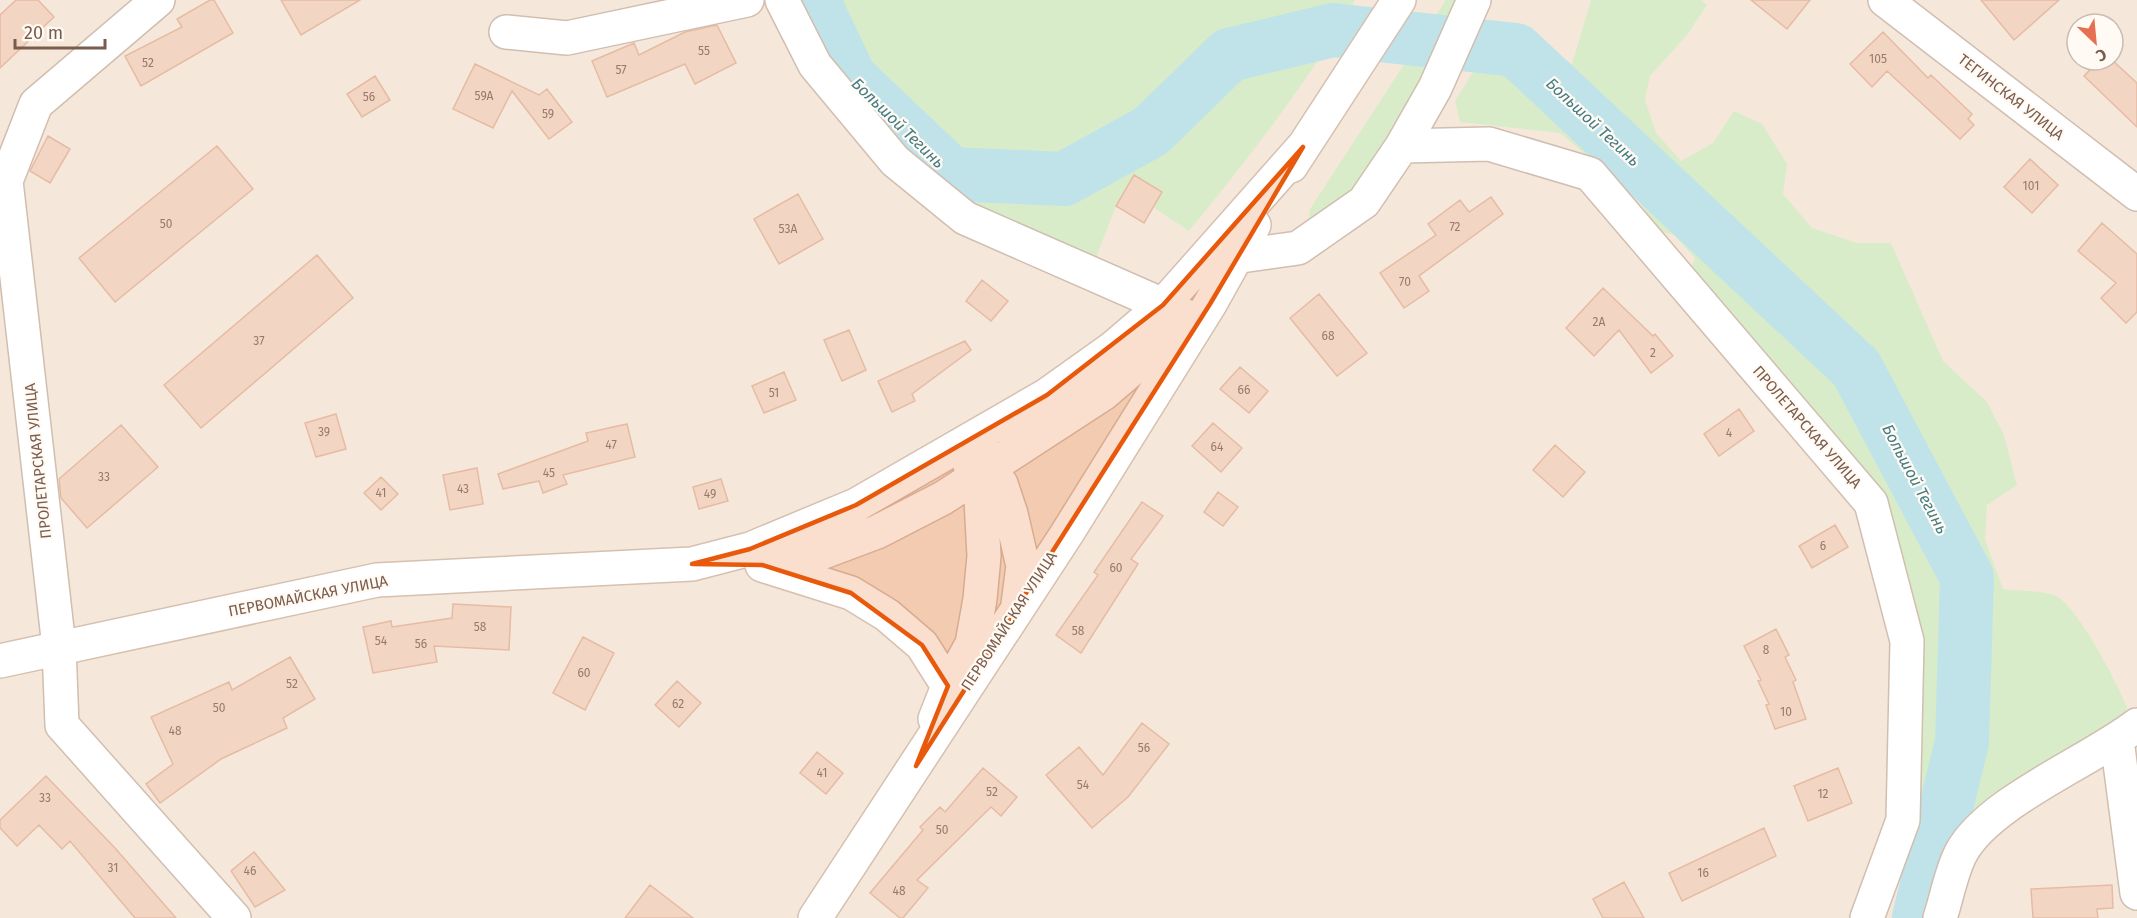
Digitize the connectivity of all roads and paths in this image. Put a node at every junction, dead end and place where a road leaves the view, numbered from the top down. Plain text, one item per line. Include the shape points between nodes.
1 (158, 0) edge
2 (747, 0) edge
3 (782, 0) edge
4 (1399, 0) edge
5 (1474, 0) edge
6 (1885, 0) edge
7 (506, 32) dead end
8 (1402, 146) junction
9 (1303, 147) junction
10 (2137, 194) edge
11 (1234, 257) junction
12 (1163, 305) junction
13 (1017, 413) junction
14 (986, 470) junction
15 (897, 482) junction
16 (756, 557) junction
17 (1018, 609) junction
18 (59, 647) junction
19 (0, 661) edge
20 (948, 686) junction
21 (2127, 733) edge
22 (916, 765) junction
23 (2137, 893) edge
24 (234, 918) edge
25 (815, 918) edge
26 (1867, 918) edge
27 (1940, 918) edge

1 - 18 street, ПРОЛЕТАРСКАЯ УЛИЦА via 36,104 6,181
2 - 7 street via 567,38
3 - 12 street via 815,65 895,161 965,218
4 - 9 street, ПЕРВОМАЙСКАЯ УЛИЦА
5 - 8 street via 1435,88
6 - 10 street, ТЕГИНСКАЯ УЛИЦА
8 - 11 street via 1364,202 1298,248
8 - 26 street, ПРОЛЕТАРСКАЯ УЛИЦА via 1489,144 1590,174 1871,503 1907,641 1903,820
9 - 11 street, ПЕРВОМАЙСКАЯ УЛИЦА
9 - 12 street, ПЕРВОМАЙСКАЯ УЛИЦА
11 - 14 street via 1196,306 1103,394
11 - 17 street, ПЕРВОМАЙСКАЯ УЛИЦА via 1210,304
12 - 13 street, ПЕРВОМАЙСКАЯ УЛИЦА via 1113,348
13 - 14 street via 996,439
13 - 15 street, ПЕРВОМАЙСКАЯ УЛИЦА
14 - 15 street via 969,465 939,467
14 - 16 street via 943,498 877,532 820,553
14 - 17 street via 1001,484 1023,566
14 - 20 street via 980,481 984,556 980,599 972,644
15 - 16 street, ПЕРВОМАЙСКАЯ УЛИЦА
16 - 18 street, ПЕРВОМАЙСКАЯ УЛИЦА via 693,564 377,580
16 - 20 street, ПЕРВОМАЙСКАЯ УЛИЦА via 851,593 887,615 922,645
17 - 22 street, ПЕРВОМАЙСКАЯ УЛИЦА
18 - 19 street, ПЕРВОМАЙСКАЯ УЛИЦА
18 - 24 street, ПРОЛЕТАРСКАЯ УЛИЦА via 62,725
20 - 22 street, ПЕРВОМАЙСКАЯ УЛИЦА
21 - 23 street
21 - 27 street via 1992,815 1961,852
22 - 25 street

